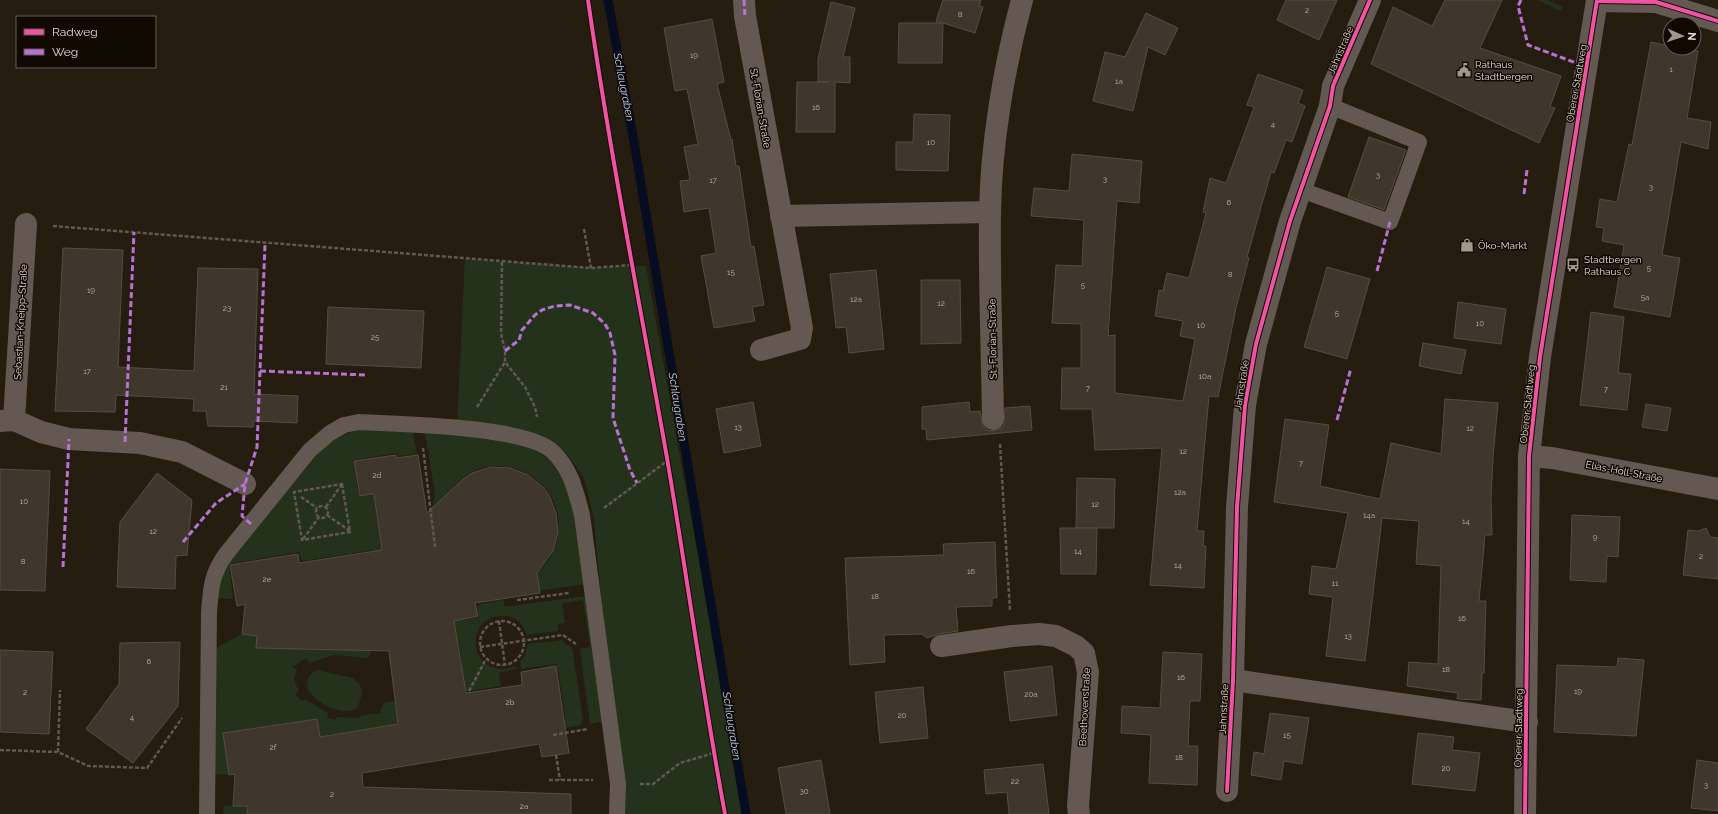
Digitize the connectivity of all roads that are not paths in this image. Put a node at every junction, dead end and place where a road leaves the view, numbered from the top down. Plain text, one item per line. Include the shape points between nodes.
1 (744, 0) edge
2 (1022, 0) edge
3 (1370, 0) edge
4 (1597, 1) edge
5 (1718, 21) edge
6 (1330, 106) junction
7 (1301, 190) junction
8 (990, 212) junction
9 (781, 216) junction
10 (26, 224) road end
11 (761, 350) dead end
12 (993, 418) road end
13 (7, 421) edge
14 (1529, 456) junction
15 (245, 484) dead end
16 (1718, 489) edge
17 (941, 646) dead end
18 (1233, 680) junction
19 (1527, 722) junction
20 (1227, 791) dead end
21 (207, 814) edge
22 (617, 814) edge
23 (1079, 814) edge
24 (1524, 814) edge

1 - 9 street, St.-Florian-Straße
2 - 8 street, St.-Florian-Straße via 1004,80 994,153
3 - 6 street, Jahnstraße via 1333,86
4 - 5 street via 1656,2
4 - 14 street, Oberer Stadtweg via 1540,357
6 - 7 street, Jahnstraße
6 - 7 lane via 1419,142 1390,222
7 - 18 street, Jahnstraße via 1256,344 1245,405 1237,507
8 - 9 street
8 - 12 street, St.-Florian-Straße
9 - 11 street, St.-Florian-Straße via 802,328 800,339
10 - 13 street, Sebastian-Kneipp-Straße
13 - 15 street, Sebastian-Kneipp-Straße via 69,439 140,443 182,452
14 - 16 street, Elias-Holl-Straße
14 - 19 street, Oberer Stadtweg
17 - 23 street, Beethovenstraße via 1039,634 1056,636 1084,653 1088,672
18 - 19 street, Jahnstraße
18 - 20 street, Jahnstraße
19 - 24 street, Oberer Stadtweg
21 - 22 lane via 209,612 212,582 218,565 310,450 330,433 344,425 359,422 507,433 540,442 562,463 574,484 582,515 618,782

